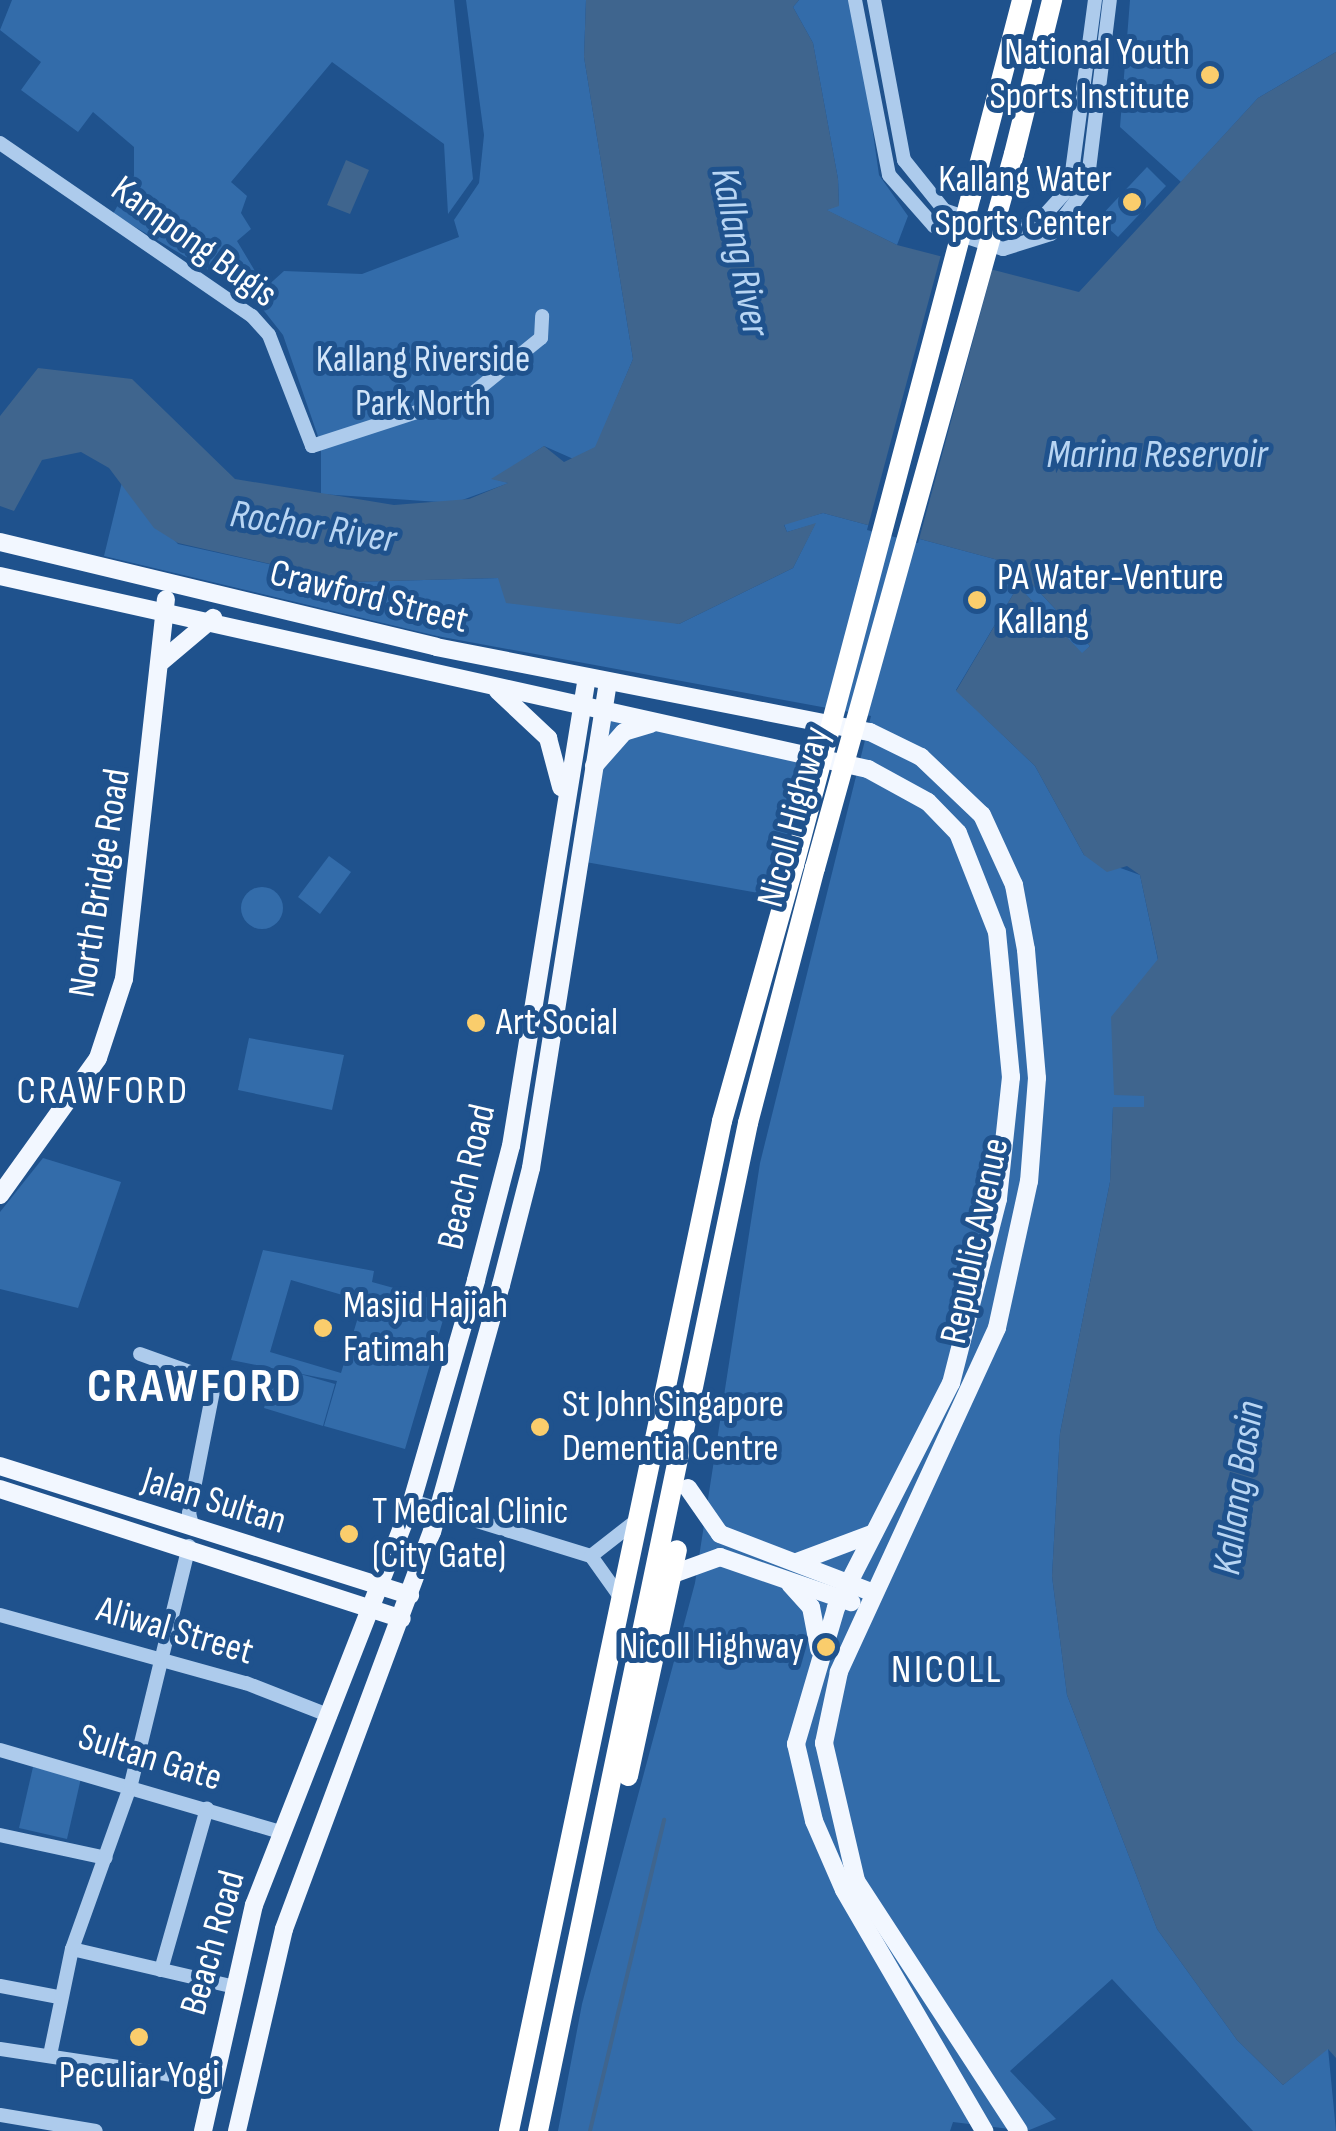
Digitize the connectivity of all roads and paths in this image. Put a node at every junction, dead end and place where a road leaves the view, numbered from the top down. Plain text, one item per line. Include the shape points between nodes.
1 (854, 0) edge
2 (874, 0) edge
3 (1052, 0) edge
4 (1095, 0) edge
5 (1110, 0) edge
6 (1020, 5) edge
7 (0, 144) edge
8 (542, 316) dead end
9 (12, 547) edge
10 (1, 577) edge
11 (166, 607) junction
12 (212, 618) junction
13 (162, 661) junction
14 (586, 677) junction
15 (608, 682) junction
16 (490, 685) junction
17 (581, 708) junction
18 (602, 710) junction
19 (662, 722) junction
20 (593, 766) junction
21 (590, 788) junction
22 (565, 794) junction
23 (805, 867) junction
24 (0, 1195) edge
25 (704, 1330) junction
26 (140, 1354) dead end
27 (424, 1459) junction
28 (0, 1466) edge
29 (451, 1468) junction
30 (688, 1488) junction
31 (0, 1489) edge
32 (412, 1501) junction
33 (440, 1509) junction
34 (634, 1520) junction
35 (875, 1532) junction
36 (184, 1535) junction
37 (591, 1556) junction
38 (787, 1570) junction
39 (673, 1574) junction
40 (380, 1585) junction
41 (845, 1591) junction
42 (410, 1594) junction
43 (618, 1594) junction
44 (871, 1600) junction
45 (372, 1609) junction
46 (0, 1615) edge
47 (402, 1619) junction
48 (819, 1650) junction
49 (158, 1660) junction
50 (330, 1716) junction
51 (0, 1750) edge
52 (131, 1784) junction
53 (298, 1787) junction
54 (328, 1799) junction
55 (207, 1808) junction
56 (281, 1832) junction
57 (0, 1835) edge
58 (106, 1858) junction
59 (595, 1872) junction
60 (72, 1950) junction
61 (161, 1970) junction
62 (0, 1986) edge
63 (231, 1986) junction
64 (59, 1997) junction
65 (0, 2049) edge
66 (50, 2055) junction
67 (211, 2082) junction
68 (0, 2115) edge
69 (96, 2131) edge
70 (203, 2131) edge
71 (238, 2131) edge
72 (509, 2131) edge
73 (538, 2131) edge
74 (984, 2131) edge
75 (1020, 2131) edge

1 - 5 street via 888,175 934,226 1004,249 1050,234 1087,186
2 - 4 street via 904,160 944,210 1008,232 1042,218 1070,187
3 - 23 highway, Nicoll Highway, bridge
6 - 23 highway, Nicoll Highway, bridge
7 - 8 street, Kampong Bugis via 252,316 269,335 312,446 472,394 541,338
9 - 11 main road via 160,590
9 - 14 main road, Crawford Street
10 - 11 main road, Crawford Street
11 - 12 main road, Crawford Street
11 - 13 main road, North Bridge Road
12 - 13 main road
12 - 16 main road, Crawford Street
13 - 24 main road, North Bridge Road via 124,978 108,1033 56,1124
14 - 15 main road, Crawford Street
14 - 17 main road, Beach Road
15 - 18 main road, Beach Road
15 - 44 main road, Republic Avenue via 870,732 921,756 982,814 1014,885 1036,1078 1028,1181 997,1328
16 - 17 main road, Crawford Street
16 - 22 main road via 548,738
17 - 18 main road, Crawford Street
17 - 22 main road, Beach Road
18 - 19 main road, Republic Avenue
18 - 20 main road, Beach Road
19 - 20 main road via 624,732
19 - 35 main road, Republic Avenue via 890,777 958,833 988,893 1011,1078 998,1200 951,1383
20 - 21 main road, Beach Road
21 - 22 main road
21 - 29 main road, Beach Road via 531,1168
22 - 27 main road, Beach Road via 511,1146
23 - 25 highway, Nicoll Highway
23 - 34 highway, Nicoll Highway via 722,1122
25 - 30 highway
25 - 59 highway, Nicoll Highway
26 - 36 street via 216,1381
27 - 29 main road via 437,1472
27 - 32 main road, Beach Road
28 - 36 main road, Jalan Sultan
29 - 33 main road, Beach Road
30 - 38 main road via 720,1534
30 - 39 highway
31 - 36 main road, Jalan Sultan
32 - 33 street
32 - 40 main road, Beach Road
33 - 37 street
33 - 42 main road, Beach Road
34 - 37 street via 611,1549
34 - 43 highway, Nicoll Highway
35 - 38 main road
35 - 41 main road, Republic Avenue
36 - 40 main road, Jalan Sultan
36 - 45 main road, Jalan Sultan
36 - 49 street
37 - 43 street
38 - 39 main road via 720,1557
38 - 41 main road
38 - 48 main road via 810,1607
39 - 59 highway via 643,1722
40 - 42 main road, Jalan Sultan
40 - 45 main road, Beach Road
41 - 44 main road
41 - 48 main road, Republic Avenue
42 - 47 main road, Beach Road
43 - 72 highway, Nicoll Highway
44 - 75 main road, Republic Avenue via 839,1672 824,1743 844,1843 893,1944
45 - 47 main road, Jalan Sultan
45 - 50 main road, Beach Road
46 - 49 street, Aliwal Street
47 - 54 main road, Beach Road
48 - 74 main road, Republic Avenue via 796,1744 814,1821
49 - 50 street, Aliwal Street
49 - 52 street
50 - 53 main road, Beach Road
51 - 52 street, Sultan Gate
52 - 55 street, Sultan Gate
52 - 58 street
53 - 54 main road
53 - 56 main road, Beach Road
54 - 71 main road, Beach Road via 284,1929
55 - 56 street, Sultan Gate
55 - 61 street
56 - 63 main road, Beach Road
57 - 58 street
58 - 60 street
59 - 73 highway, Nicoll Highway
60 - 61 street
60 - 64 street
61 - 63 street
62 - 64 street
63 - 67 main road, Beach Road
64 - 66 street
65 - 66 street
66 - 67 street
67 - 70 main road, Beach Road
68 - 69 street

